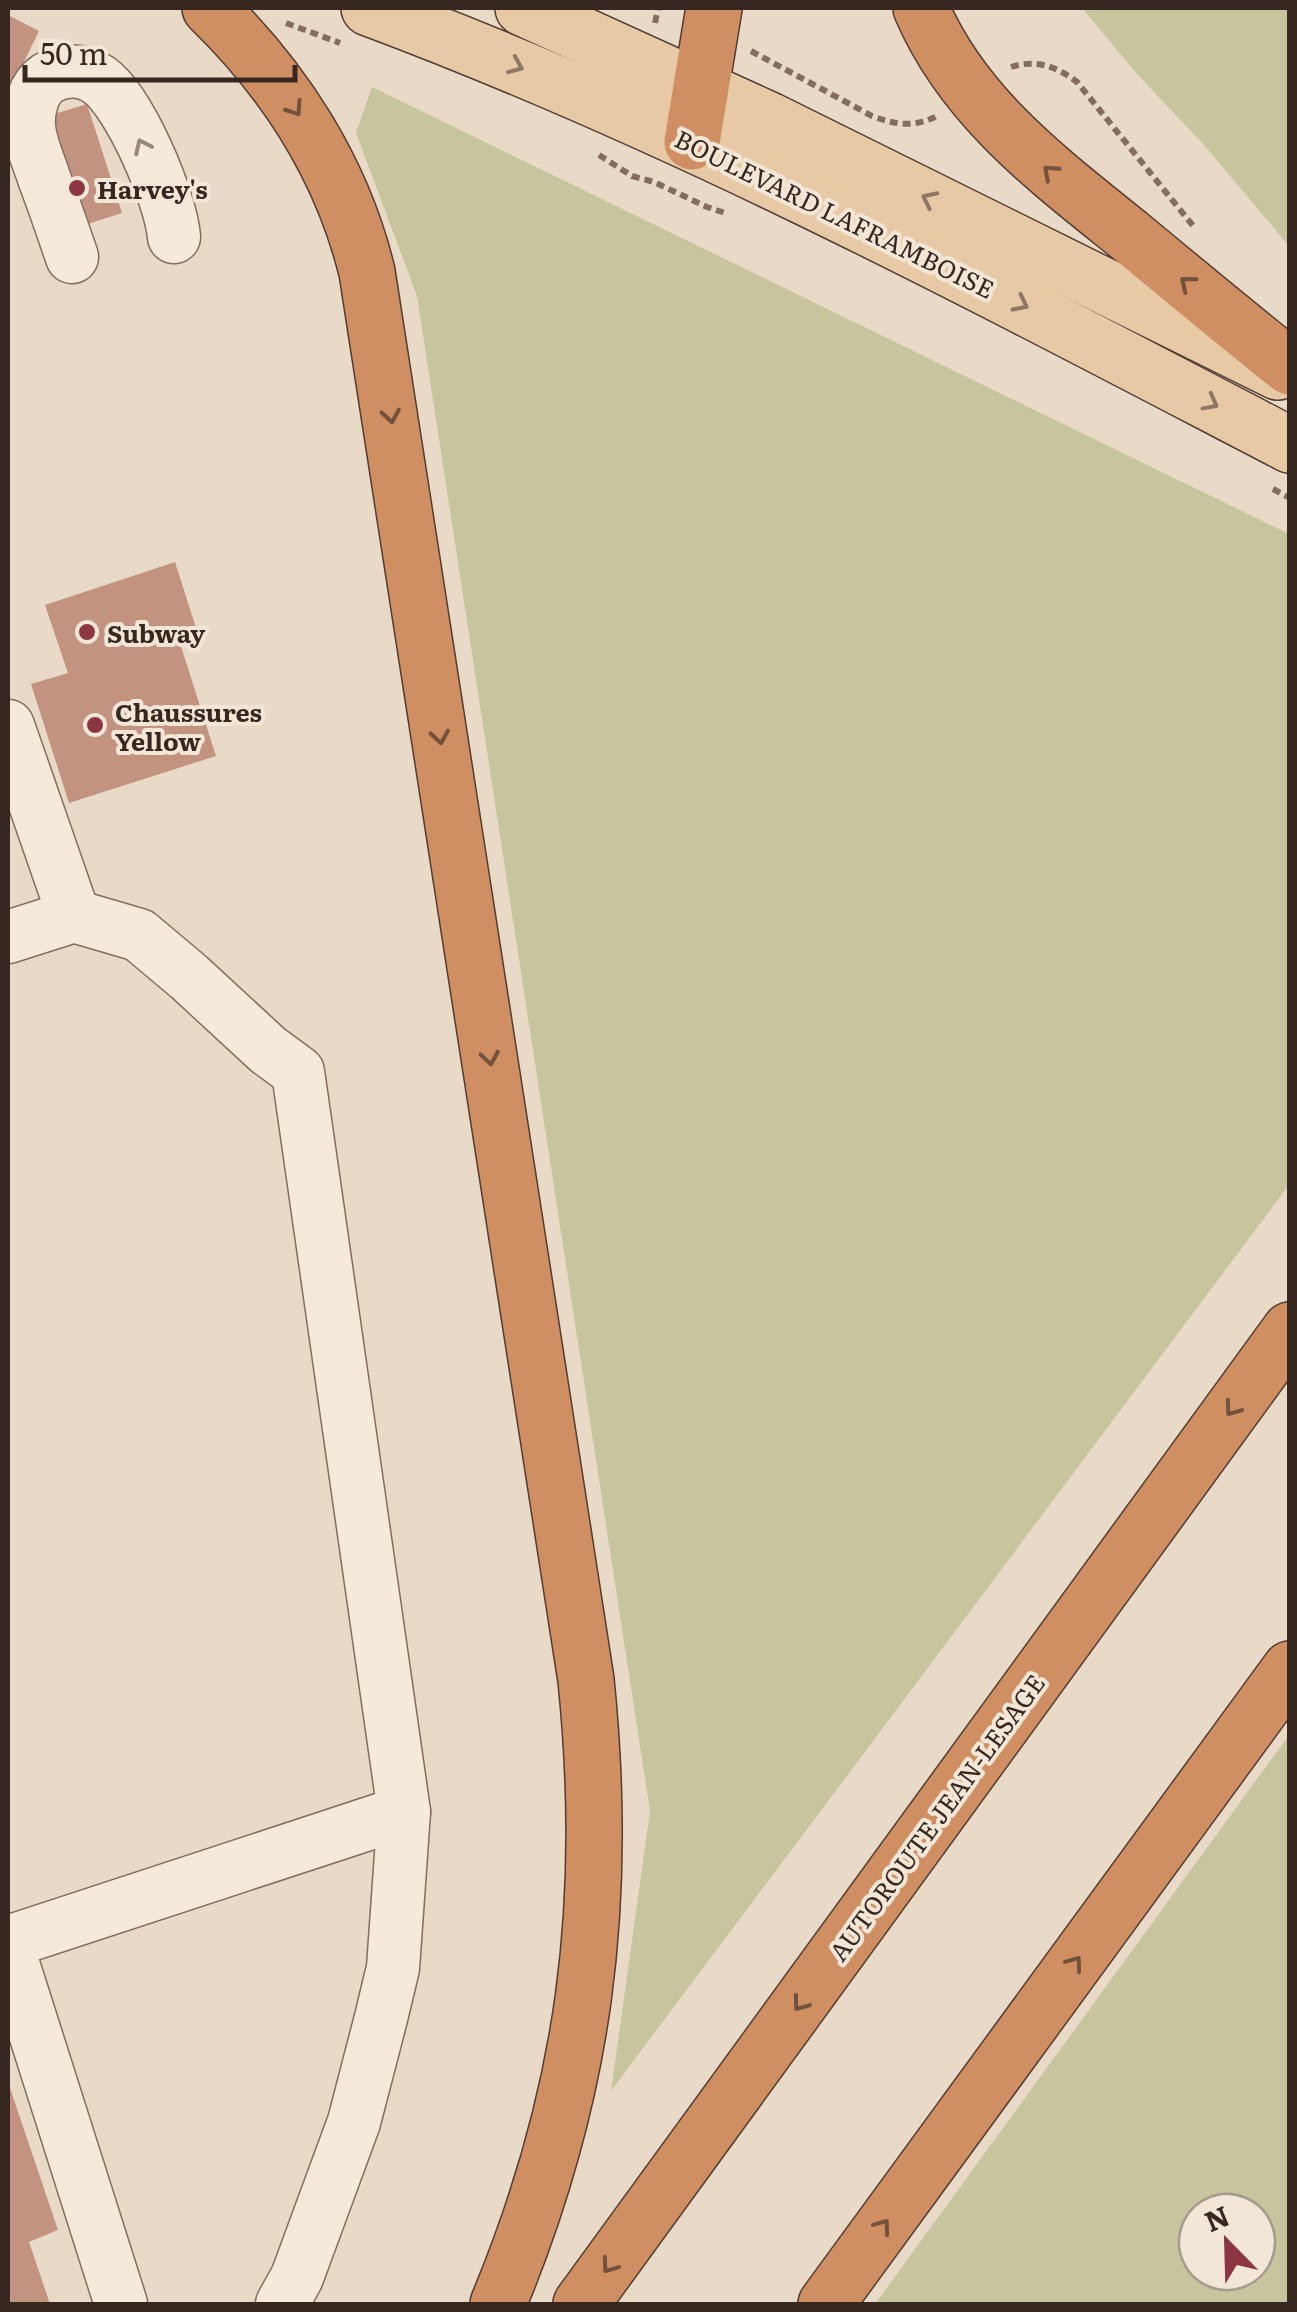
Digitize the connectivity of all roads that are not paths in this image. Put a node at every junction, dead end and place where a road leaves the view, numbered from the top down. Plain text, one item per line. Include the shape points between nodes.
1 (210, 8) edge
2 (370, 8) edge
3 (523, 8) edge
4 (714, 8) edge
5 (921, 8) edge
6 (700, 88) junction
7 (692, 142) junction
8 (174, 237) dead end
9 (72, 258) dead end
10 (1290, 368) edge
11 (1290, 377) edge
12 (1290, 445) edge
13 (8, 726) edge
14 (74, 916) junction
15 (8, 938) edge
16 (1290, 1330) edge
17 (1290, 1669) edge
18 (404, 1812) junction
19 (8, 1945) edge
20 (121, 2304) edge
21 (282, 2304) edge
22 (498, 2304) edge
23 (581, 2304) edge
24 (826, 2304) edge

1 -> 22 highway via 308,129 348,208 367,272 586,1680 595,1842 584,2004 540,2194
2 -> 7 main road, BOULEVARD LAFRAMBOISE
3 - 6 main road
4 - 6 highway
10 -> 5 highway via 990,116 942,51
6 - 7 highway
11 -> 6 main road
7 -> 12 main road, BOULEVARD LAFRAMBOISE
8 -> 9 lane via 158,181 124,109 100,80 72,70 44,81 33,97 28,128
13 - 14 lane
14 - 15 lane
14 - 18 lane via 139,936 298,1072
16 -> 23 highway, AUTOROUTE JEAN-LESAGE
24 -> 17 highway
18 - 19 lane
18 - 21 lane via 393,1968 381,2018 354,2122
19 - 20 lane

